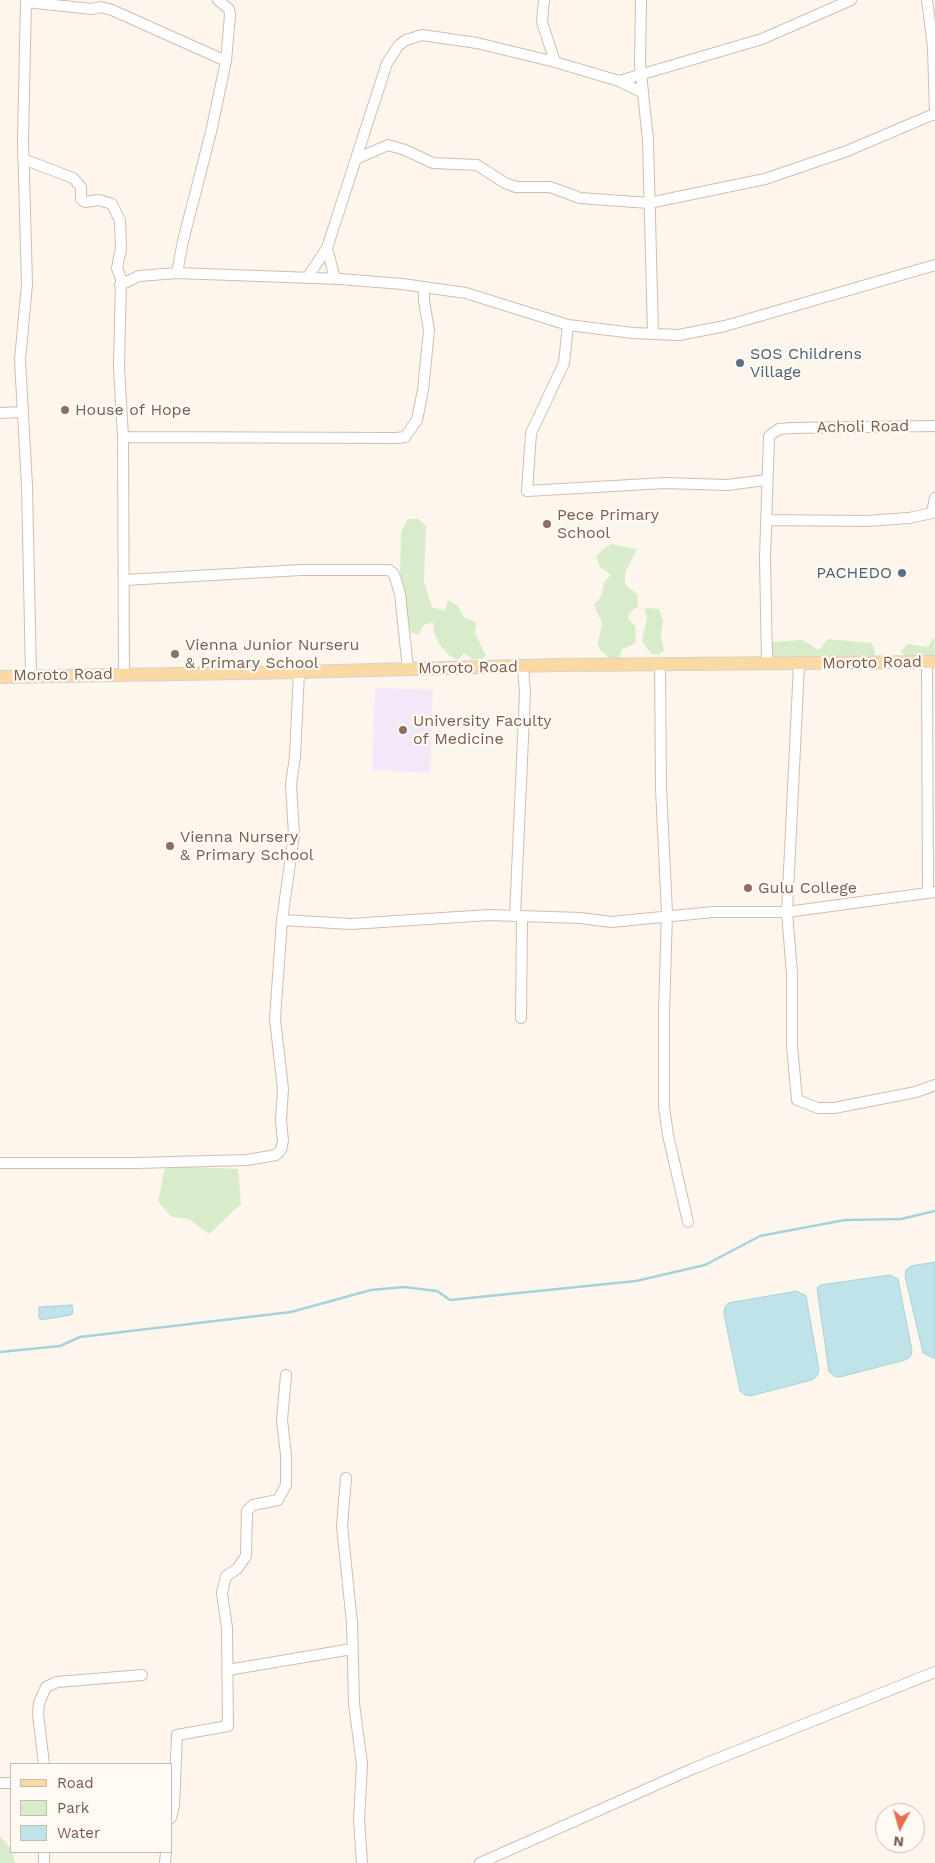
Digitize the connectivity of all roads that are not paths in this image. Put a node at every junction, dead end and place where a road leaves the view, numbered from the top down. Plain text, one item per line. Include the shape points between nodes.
1 (218, 0) edge
2 (544, 0) edge
3 (641, 0) edge
4 (852, 0) edge
5 (927, 0) edge
6 (26, 1) edge
7 (101, 4) edge
8 (934, 47) edge
9 (226, 62) junction
10 (556, 62) junction
11 (641, 76) junction
12 (619, 81) junction
13 (643, 93) junction
14 (935, 114) edge
15 (23, 158) junction
16 (356, 159) junction
17 (649, 204) junction
18 (327, 248) junction
19 (935, 265) edge
20 (177, 273) junction
21 (307, 278) junction
22 (335, 279) junction
23 (120, 285) junction
24 (424, 287) junction
25 (568, 325) junction
26 (653, 334) junction
27 (21, 412) junction
28 (0, 413) edge
29 (935, 426) edge
30 (123, 437) junction
31 (766, 480) junction
32 (935, 498) edge
33 (767, 520) junction
34 (125, 580) junction
35 (931, 662) edge
36 (767, 663) junction
37 (660, 664) junction
38 (799, 665) junction
39 (523, 667) junction
40 (408, 669) junction
41 (299, 672) junction
42 (124, 673) junction
43 (31, 675) junction
44 (0, 676) edge
45 (932, 892) edge
46 (787, 912) junction
47 (518, 916) junction
48 (668, 918) junction
49 (282, 920) junction
50 (521, 1018) dead end
51 (935, 1085) edge
52 (0, 1163) edge
53 (688, 1222) dead end
54 (286, 1375) dead end
55 (346, 1478) dead end
56 (352, 1650) junction
57 (228, 1670) junction
58 (935, 1672) edge
59 (142, 1675) dead end
60 (44, 1763) edge
61 (172, 1814) edge
62 (362, 1863) edge
63 (480, 1863) edge

1 - 9 street via 230,15
2 - 10 street via 542,22
3 - 11 street
4 - 11 street via 762,40
5 - 8 street
6 - 7 street via 92,9
6 - 15 street
7 - 9 street
8 - 14 street
9 - 20 street
10 - 12 street
10 - 16 street via 477,44 415,35 399,45 387,63
11 - 12 street
11 - 13 street
12 - 13 street
13 - 17 street
14 - 17 street via 847,151 765,179
15 - 23 street via 73,178 81,187 81,200 98,200 114,207 121,230 117,268
15 - 27 street via 27,284 20,343
16 - 17 street via 388,145 432,163 477,166 505,184 516,187 550,188 580,198
16 - 18 street
17 - 26 street
18 - 21 street
18 - 22 street
19 - 26 street via 706,331
20 - 21 street
20 - 23 street via 139,276
21 - 22 street
22 - 24 street
23 - 30 street via 119,368
24 - 25 street via 466,293
24 - 30 street via 429,330 423,390 417,420 405,437
25 - 26 street
25 - 31 street via 564,363 532,433 527,491 665,483 727,485
27 - 28 street
27 - 43 street via 27,486
29 - 31 street, Acholi Road via 779,429 769,436
30 - 34 street
31 - 33 street
32 - 33 street via 932,513 909,518
33 - 36 street
34 - 40 street via 301,570 389,570 394,574 400,594
34 - 42 street
35 - 38 main road, Moroto Road
35 - 45 street
36 - 37 main road, Moroto Road
36 - 38 main road, Moroto Road
37 - 39 main road, Moroto Road
37 - 48 street via 661,788
38 - 46 street
39 - 40 main road, Moroto Road
39 - 47 street via 525,693
40 - 41 main road, Moroto Road
41 - 42 main road, Moroto Road
41 - 49 street via 291,784 294,835
42 - 43 main road, Moroto Road
43 - 44 main road, Moroto Road
45 - 46 street
46 - 48 street via 713,912
46 - 51 street via 797,1100 818,1108 834,1108 916,1092
47 - 48 street via 611,922
47 - 49 street via 351,924
47 - 50 street
48 - 53 street via 664,1107
49 - 52 street via 275,1019 283,1089 283,1141 276,1156 137,1163
54 - 57 street via 282,1420 286,1485 278,1500 247,1511 244,1562 224,1579 222,1603 228,1628
55 - 56 street via 342,1526
56 - 57 street
56 - 62 street via 354,1704 362,1764 359,1819
57 - 61 street via 228,1726 177,1735
58 - 63 street via 692,1769
59 - 60 street via 57,1682 46,1687 39,1708

